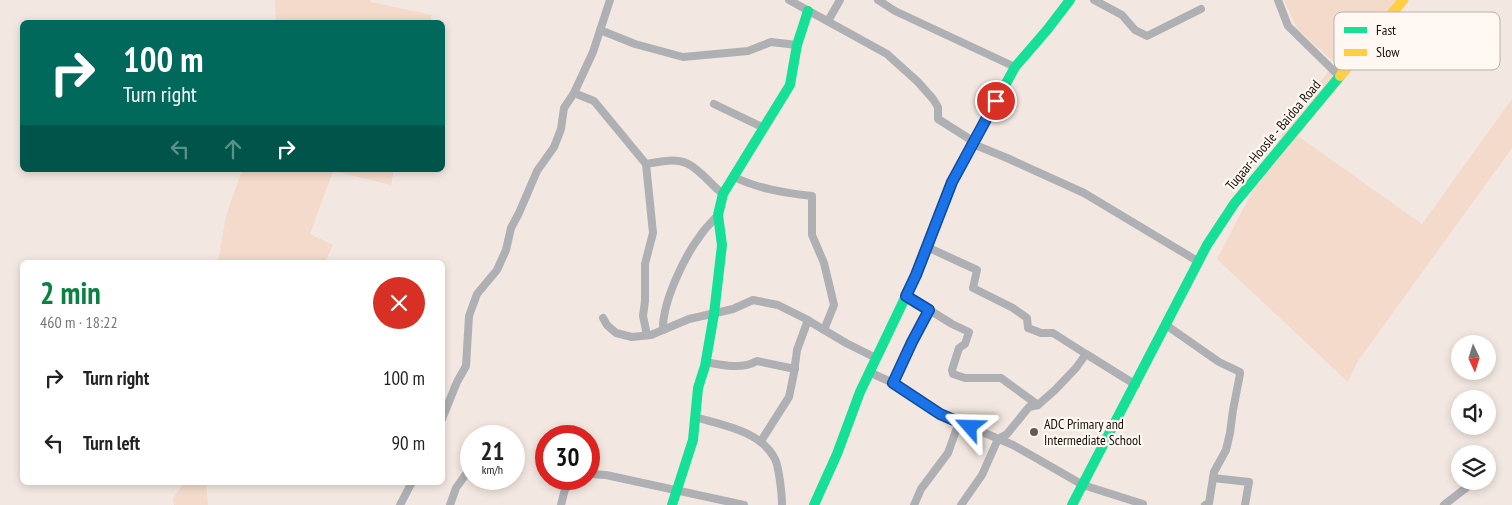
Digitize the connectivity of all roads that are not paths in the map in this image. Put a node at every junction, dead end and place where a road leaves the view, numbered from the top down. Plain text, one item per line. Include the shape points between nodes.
1 (610, 0) edge
2 (788, 0) edge
3 (840, 0) edge
4 (878, 0) edge
5 (1070, 0) edge
6 (1094, 0) edge
7 (1278, 0) edge
8 (1403, 0) edge
9 (1201, 9) dead end
10 (808, 11) junction
11 (1393, 12) edge
12 (828, 21) junction
13 (600, 30) junction
14 (796, 45) junction
15 (1015, 67) junction
16 (1344, 70) edge
17 (1339, 76) junction
18 (574, 93) junction
19 (714, 104) dead end
20 (764, 128) junction
21 (973, 144) junction
22 (646, 164) junction
23 (734, 177) junction
24 (723, 194) junction
25 (718, 215) junction
26 (927, 247) junction
27 (1199, 262) junction
28 (906, 296) junction
29 (929, 310) junction
30 (714, 314) junction
31 (603, 318) dead end
32 (808, 320) junction
33 (1166, 326) junction
34 (663, 330) junction
35 (824, 330) junction
36 (647, 336) junction
37 (1086, 354) junction
38 (876, 358) junction
39 (705, 362) junction
40 (795, 369) junction
41 (869, 372) junction
42 (893, 383) junction
43 (1136, 385) junction
44 (1038, 404) junction
45 (445, 412) edge
46 (695, 417) junction
47 (959, 422) junction
48 (998, 439) junction
49 (761, 441) junction
50 (600, 475) edge
51 (1213, 478) junction
52 (460, 482) edge
53 (410, 485) edge
54 (1084, 485) junction
55 (565, 490) edge
56 (678, 490) junction
57 (1463, 490) edge
58 (1142, 504) edge
59 (400, 505) edge
60 (450, 505) edge
61 (561, 505) edge
62 (672, 505) edge
63 (744, 505) edge
64 (782, 505) edge
65 (814, 505) edge
66 (914, 505) edge
67 (961, 505) edge
68 (1072, 505) edge
69 (1204, 505) edge
70 (1245, 505) edge
71 (1444, 505) edge

1 - 13 street
2 - 10 street
3 - 12 street
4 - 15 street
5 - 15 street
6 - 9 street via 1147,36
7 - 17 street via 1288,26
8 - 11 street, Tugaar-Hoosle - Baidoa Road
10 - 12 street
10 - 14 street
12 - 21 street via 887,54 933,99 938,106 938,119
13 - 14 street via 683,57 748,51 771,42
13 - 18 street
14 - 20 street via 790,85
15 - 21 street
16 - 17 street, Tugaar-Hoosle - Baidoa Road
17 - 27 street, Tugaar-Hoosle - Baidoa Road via 1234,204
18 - 22 street via 594,101
18 - 45 street via 564,108 554,147 537,171 511,228 497,270 478,294 469,316 466,366
19 - 20 street
20 - 23 street
21 - 26 street via 952,182
21 - 27 street via 1084,193
22 - 24 street via 666,160 685,162
22 - 36 street via 654,232 645,264
23 - 24 street
23 - 35 street via 777,191 812,196 812,235 824,263 834,305
24 - 25 street
25 - 30 street via 722,245
25 - 34 street via 686,258 669,298
26 - 28 street
26 - 37 street via 977,270 974,288 1013,308 1026,318 1028,328 1053,333
27 - 33 street, Tugaar-Hoosle - Baidoa Road
28 - 29 street
28 - 38 street
29 - 42 street
29 - 44 street via 970,333 959,348 953,374 965,378 1001,378
30 - 32 street via 753,300 778,305
30 - 34 street via 689,319
30 - 39 street
31 - 36 street via 616,333
32 - 35 street
32 - 40 street via 797,350
33 - 43 street, Tugaar-Hoosle - Baidoa Road
33 - 51 street via 1219,362 1240,372 1226,450
34 - 36 street
35 - 38 street
37 - 43 street
37 - 44 street via 1055,390
38 - 41 street
39 - 40 street via 730,366 749,365 757,360
39 - 46 street
40 - 49 street via 789,397
41 - 42 street
41 - 65 street
42 - 47 street via 940,414
43 - 54 street, Tugaar-Hoosle - Baidoa Road
44 - 48 street via 1029,407 1007,434
46 - 49 street via 741,430
46 - 56 street via 693,440
47 - 48 street
47 - 66 street via 948,453 921,489
48 - 54 street
48 - 67 street via 982,475
49 - 64 street via 775,459
50 - 56 street
51 - 69 street via 1209,503
51 - 70 street via 1249,482
52 - 60 street
53 - 59 street
54 - 58 street
54 - 68 street, Tugaar-Hoosle - Baidoa Road
55 - 61 street
56 - 62 street
56 - 63 street
57 - 71 street

